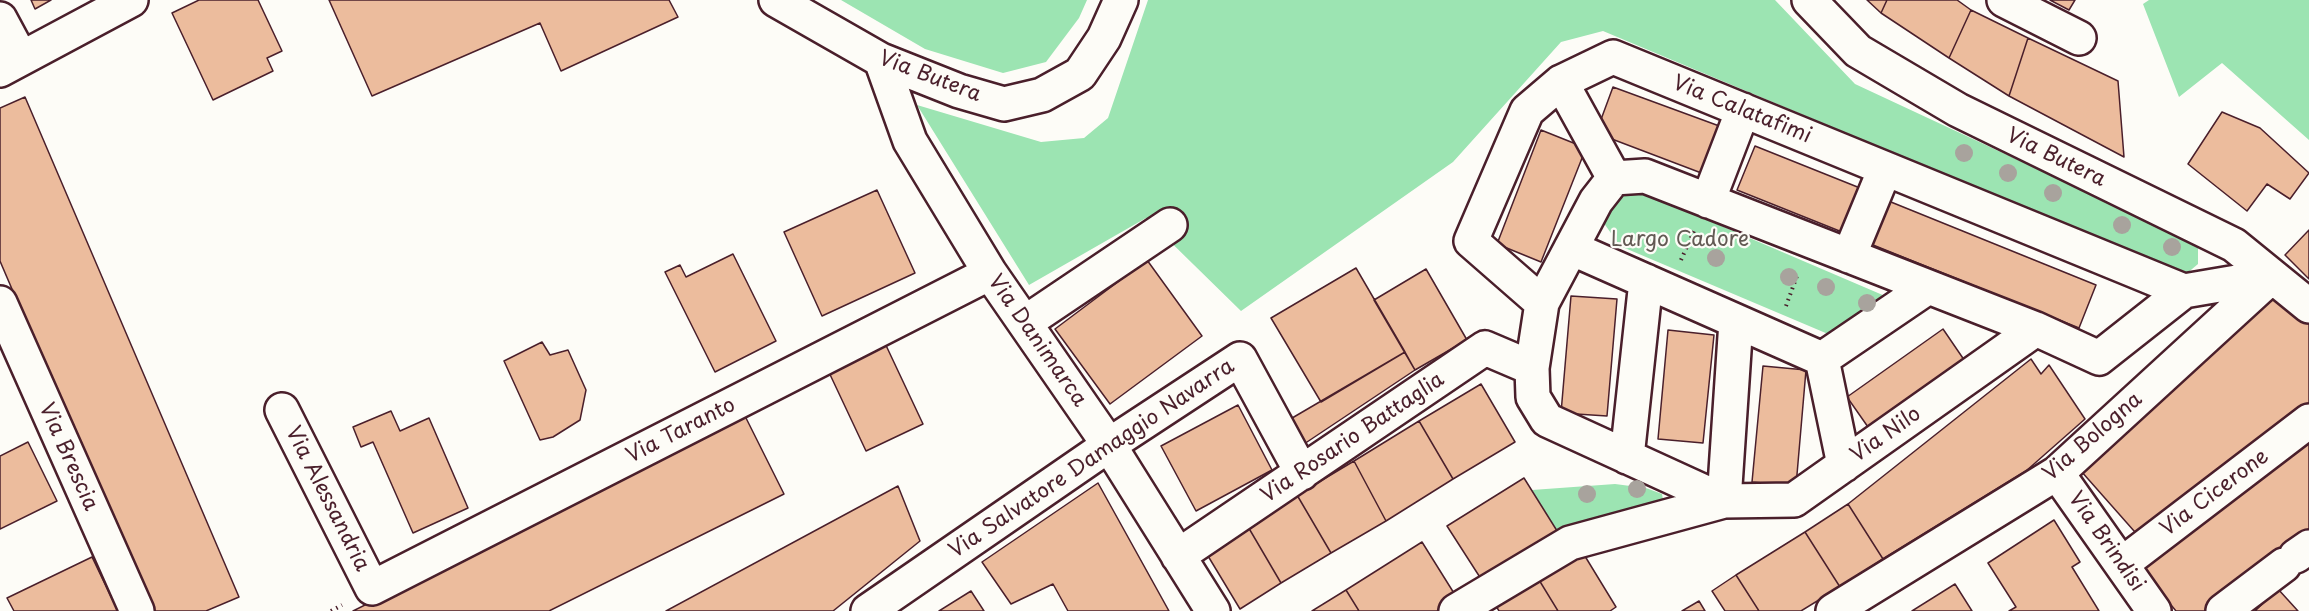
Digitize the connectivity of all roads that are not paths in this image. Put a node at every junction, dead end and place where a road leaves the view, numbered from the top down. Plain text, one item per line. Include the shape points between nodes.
1 (131, 0) edge
2 (776, 0) edge
3 (1121, 0) edge
4 (1809, 0) edge
5 (2004, 0) edge
6 (0, 19) edge
7 (2079, 38) dead end
8 (881, 60) junction
9 (11, 64) edge
10 (1561, 81) junction
11 (1743, 110) junction
12 (1885, 169) junction
13 (1614, 178) junction
14 (1708, 201) junction
15 (1170, 225) dead end
16 (1571, 248) junction
17 (1849, 256) junction
18 (990, 273) junction
19 (2272, 276) junction
20 (1657, 286) junction
21 (1928, 287) junction
22 (2184, 291) junction
23 (0, 303) edge
24 (1542, 303) junction
25 (2309, 306) edge
26 (1736, 321) junction
27 (1026, 322) junction
28 (2036, 329) junction
29 (1822, 359) junction
30 (1532, 368) junction
31 (282, 410) dead end
32 (2309, 422) edge
33 (1109, 445) junction
34 (1627, 457) junction
35 (1844, 465) junction
36 (1302, 472) junction
37 (2057, 473) junction
38 (1724, 501) junction
39 (1178, 556) junction
40 (2296, 556) edge
41 (2122, 564) junction
42 (372, 588) joint
43 (137, 611) edge
44 (868, 611) edge
45 (1213, 611) edge
46 (1456, 611) edge
47 (1833, 611) edge
48 (2154, 611) edge
49 (2223, 611) edge

1 - 9 street
2 - 8 street, Via Butera
3 - 8 street, Via Butera via 1104,38 1080,74 1042,95 1004,104 959,92
4 - 19 street, Via Butera via 1858,51 1958,110 2234,245
5 - 7 street
6 - 9 street
8 - 18 street, Via Danimarca via 910,141
10 - 11 street, Via Calatafimi via 1613,57
10 - 13 street
10 - 24 street, Via Calatafimi via 1527,111 1471,241
11 - 12 street, Via Calatafimi
11 - 14 street
12 - 17 street
12 - 22 street, Via Calatafimi
13 - 14 street via 1645,176
13 - 16 street via 1596,201
14 - 17 street
15 - 27 street
16 - 20 street
16 - 24 street
17 - 21 street
18 - 27 street, Via Danimarca
18 - 42 street, Via Taranto
19 - 22 street
19 - 25 street, Via Butera
19 - 37 street, Via Bologna
20 - 26 street
20 - 34 street
21 - 28 street
21 - 29 street
22 - 28 street via 2098,358
23 - 43 street, Via Brescia
24 - 30 street
26 - 29 street
26 - 38 street
27 - 33 street, Via Danimarca
28 - 35 street, Via Nilo
29 - 35 street
30 - 34 street via 1533,397 1547,420
30 - 36 street, Via Rosario Battaglia via 1485,348
31 - 42 street, Via Alessandria
32 - 41 street, Via Cicerone
33 - 36 street, Via Salvatore Damaggio Navarra via 1240,358
33 - 39 street, Via Danimarca
33 - 44 street, Via Salvatore Damaggio Navarra
34 - 38 street
35 - 38 street, Via Nilo via 1794,500
36 - 39 street, Via Rosario Battaglia
37 - 41 street, Via Brindisi
37 - 47 street, Via Bologna
38 - 46 street via 1570,543
39 - 45 street, Via Danimarca
40 - 49 street
41 - 48 street, Via Brindisi

